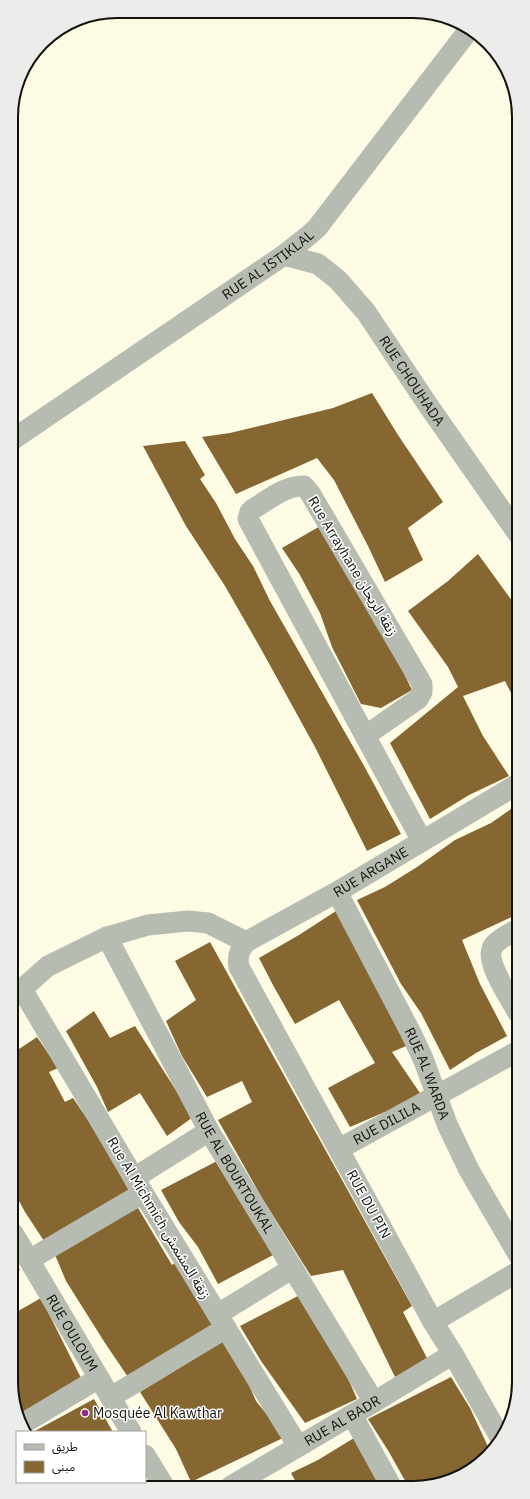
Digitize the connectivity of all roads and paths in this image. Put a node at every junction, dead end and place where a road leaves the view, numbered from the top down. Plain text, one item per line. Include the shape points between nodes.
1 (466, 33) edge
2 (308, 236) junction
3 (284, 255) junction
4 (318, 264) junction
5 (18, 436) edge
6 (512, 525) edge
7 (365, 736) junction
8 (512, 788) edge
9 (422, 841) junction
10 (337, 892) junction
11 (512, 933) edge
12 (107, 937) junction
13 (246, 942) junction
14 (18, 992) edge
15 (18, 995) edge
16 (512, 1002) edge
17 (512, 1054) edge
18 (438, 1096) junction
19 (209, 1131) junction
20 (339, 1149) junction
21 (139, 1185) junction
22 (18, 1241) edge
23 (512, 1244) edge
24 (29, 1260) junction
25 (293, 1268) junction
26 (512, 1275) edge
27 (222, 1321) junction
28 (433, 1322) junction
29 (453, 1354) junction
30 (99, 1378) junction
31 (111, 1397) junction
32 (374, 1402) junction
33 (352, 1415) junction
34 (26, 1422) edge
35 (131, 1431) edge
36 (498, 1433) edge
37 (298, 1446) junction
38 (146, 1456) edge
39 (161, 1481) edge
40 (239, 1481) edge
41 (388, 1481) edge

1 - 2 street, RUE AL ISTIKLAL via 317,228
2 - 3 street, RUE AL ISTIKLAL
2 - 4 street
3 - 4 street, RUE CHOUHADA
3 - 5 street, RUE AL ISTIKLAL
4 - 6 street, RUE CHOUHADA via 338,280 366,312
7 - 7 street, Rue Arrayhane زنقة الريحان via 248,519 253,509 290,488 304,486 310,493 422,684 422,692 418,699
7 - 9 street, Rue Arrayhane زنقة الريحان
8 - 9 street, RUE ARGANE
9 - 10 street, RUE ARGANE
10 - 13 street, RUE ARGANE
10 - 18 street, RUE AL WARDA via 412,1035
11 - 16 street via 494,944 491,952 492,964
12 - 13 street via 148,925 188,921 208,923
12 - 14 street via 48,966
12 - 19 street, RUE AL BOURTOUKAL
13 - 20 street, RUE DU PIN via 239,951 239,968
15 - 21 street, Rue Al Michmich زنقة المشمش
17 - 18 street, RUE DILILA
18 - 20 street, RUE DILILA
18 - 23 street, RUE AL WARDA via 447,1124 469,1170
19 - 21 street
19 - 25 street, RUE AL BOURTOUKAL
20 - 28 street, RUE DU PIN
21 - 24 street
21 - 27 street, Rue Al Michmich زنقة المشمش
22 - 24 street, RUE OULOUM
24 - 30 street, RUE OULOUM
25 - 27 street
25 - 32 street, RUE AL BOURTOUKAL
26 - 28 street
27 - 31 street
27 - 37 street, Rue Al Michmich زنقة المشمش
28 - 29 street, RUE DU PIN
29 - 32 street, RUE AL BADR
29 - 36 street, RUE DU PIN
30 - 31 street, RUE OULOUM
30 - 34 street
31 - 35 street, RUE OULOUM
32 - 33 street, RUE AL BADR
33 - 37 street, RUE AL BADR
33 - 41 street
37 - 40 street, RUE AL BADR
38 - 39 street

